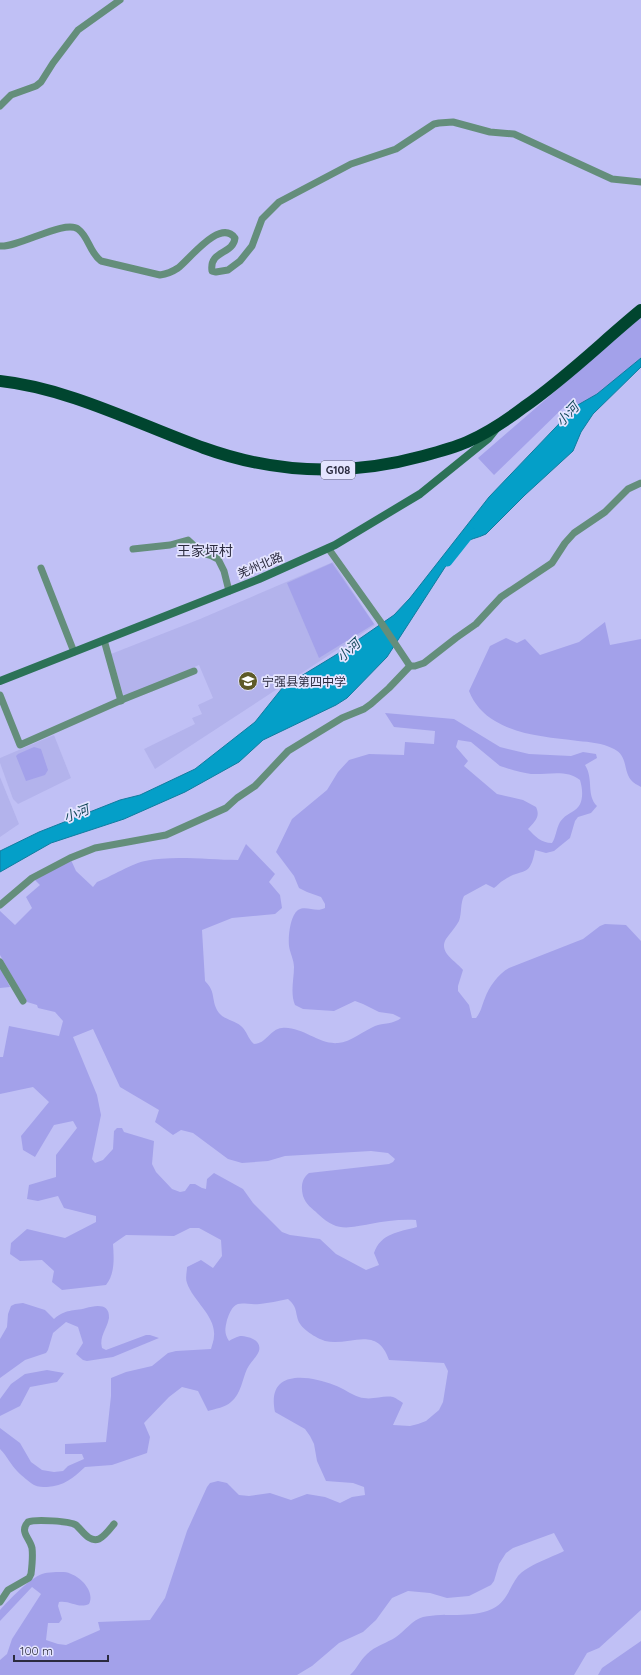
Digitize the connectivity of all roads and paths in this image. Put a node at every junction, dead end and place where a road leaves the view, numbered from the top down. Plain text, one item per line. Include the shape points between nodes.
1 (120, 0) edge
2 (0, 106) edge
3 (641, 182) edge
4 (0, 246) edge
5 (641, 310) edge
6 (0, 381) edge
7 (502, 422) junction
8 (641, 483) edge
9 (133, 548) dead end
10 (328, 548) junction
11 (41, 568) dead end
12 (229, 590) junction
13 (104, 640) junction
14 (74, 652) junction
15 (408, 664) junction
16 (194, 671) dead end
17 (0, 681) edge
18 (0, 695) edge
19 (121, 701) junction
20 (0, 905) edge
21 (0, 962) edge
22 (23, 1002) dead end
23 (114, 1524) dead end
24 (0, 1602) edge

1 - 2 street via 78,30 41,82 11,95
3 - 4 street via 612,179 514,134 490,132 443,122 434,124 396,149 351,164 279,202 262,220 247,254 228,270 216,272 211,266 215,257 234,243 235,238 228,233 210,239 178,268 160,275 101,261 94,255 76,227 56,229 12,245
5 - 7 highway, G108 via 533,401
6 - 7 highway, G108 via 30,386 68,397 235,459 293,469 329,470 405,461 466,443
7 - 10 main road, 羌州北路 via 488,439 420,494
8 - 15 street via 628,490 605,512 574,533 552,563 501,597 476,624 424,663 415,666
9 - 12 street via 170,545 188,540 202,553 214,556 219,561
10 - 12 main road, 羌州北路
10 - 15 street
11 - 14 street
12 - 13 main road, 羌州北路
13 - 14 main road, 羌州北路
13 - 19 street
14 - 17 main road, 羌州北路
15 - 20 street via 372,704 342,718 288,751 255,786 226,808 166,835 95,848 70,858 32,878
16 - 19 street
18 - 19 street via 20,745
21 - 22 street
23 - 24 street via 101,1538 95,1540 73,1524 35,1520 28,1522 24,1527 24,1533 32,1547 29,1578 8,1590

